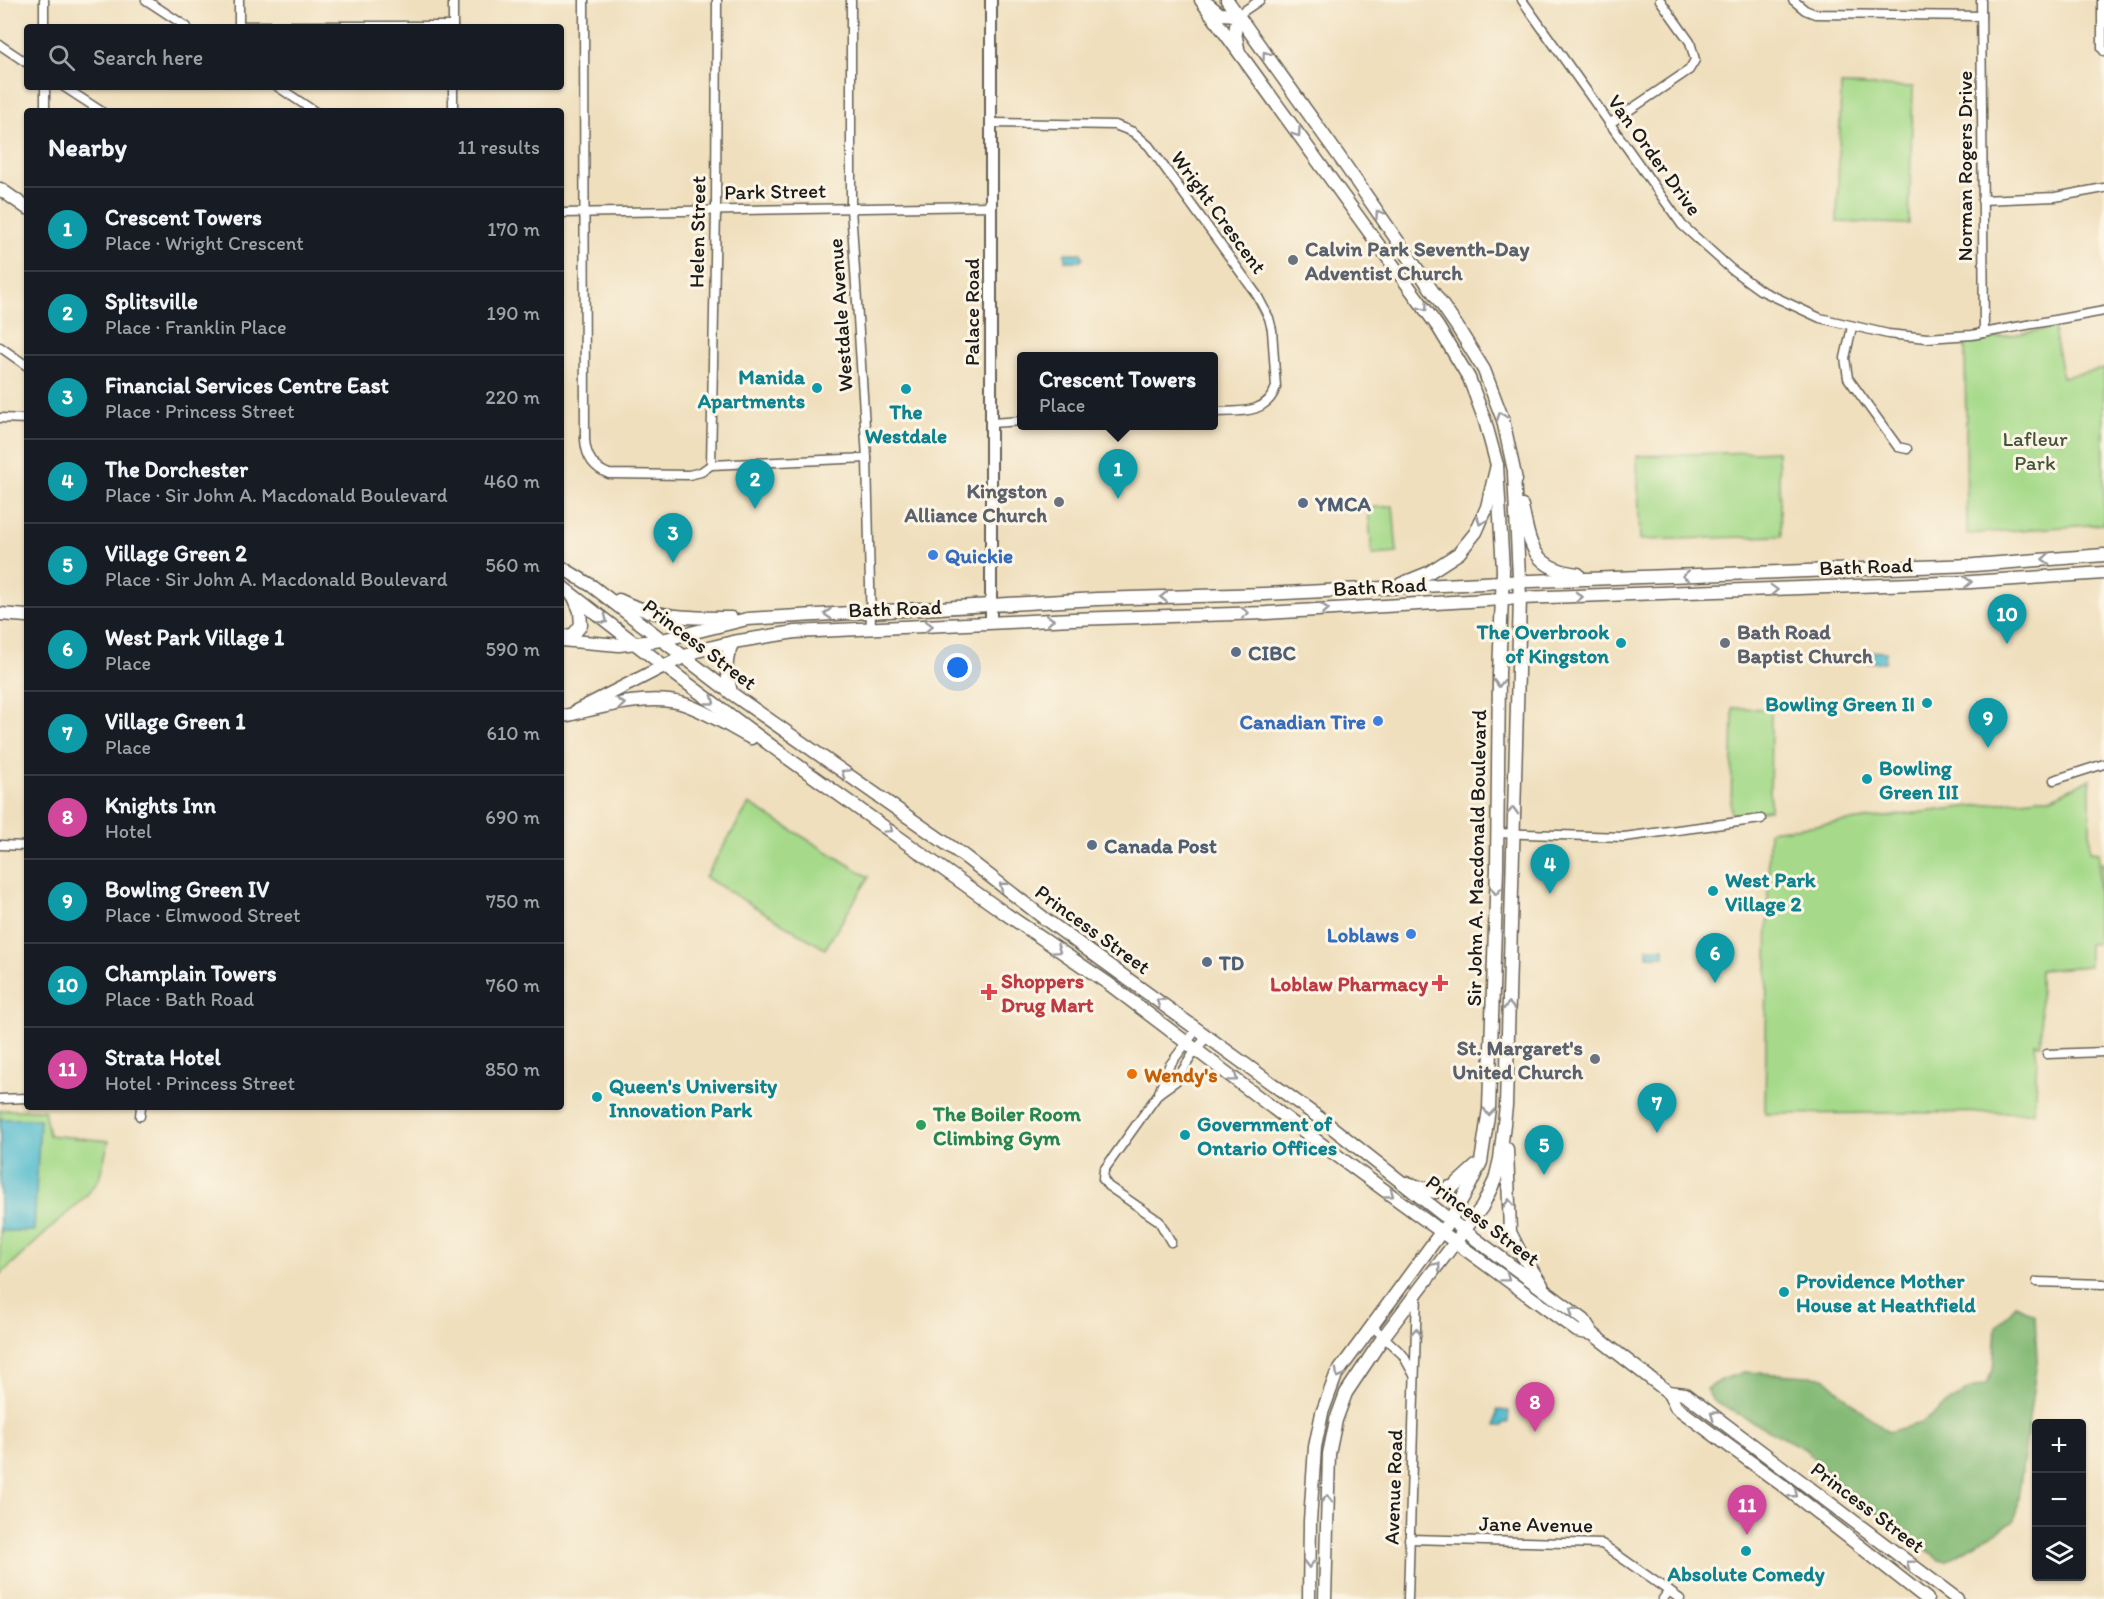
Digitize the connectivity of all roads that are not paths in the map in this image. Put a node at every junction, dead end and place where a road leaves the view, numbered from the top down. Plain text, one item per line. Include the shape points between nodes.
1 (44, 0) edge
2 (146, 0) edge
3 (239, 0) edge
4 (453, 0) edge
5 (584, 0) edge
6 (717, 0) edge
7 (850, 0) edge
8 (990, 0) edge
9 (1202, 0) edge
10 (1227, 0) edge
11 (1260, 0) edge
12 (1522, 0) edge
13 (1660, 0) edge
14 (1792, 0) edge
15 (1981, 0) edge
16 (2102, 0) edge
17 (1238, 15) junction
18 (1981, 16) junction
19 (44, 24) edge
20 (182, 24) edge
21 (239, 24) edge
22 (453, 24) edge
23 (0, 45) edge
24 (2104, 51) edge
25 (1238, 52) junction
26 (24, 61) edge
27 (45, 90) edge
28 (69, 90) edge
29 (282, 90) edge
30 (453, 90) edge
31 (45, 108) edge
32 (96, 108) edge
33 (310, 108) edge
34 (453, 108) edge
35 (991, 123) junction
36 (1609, 124) junction
37 (2104, 188) edge
38 (0, 189) edge
39 (1982, 200) junction
40 (24, 206) edge
41 (990, 206) junction
42 (851, 208) junction
43 (716, 210) junction
44 (584, 212) junction
45 (564, 213) edge
46 (2104, 311) edge
47 (1851, 327) junction
48 (1984, 333) junction
49 (0, 347) edge
50 (24, 364) edge
51 (1218, 412) edge
52 (0, 418) edge
53 (24, 419) edge
54 (1017, 421) edge
55 (991, 423) junction
56 (1907, 449) dead end
57 (867, 458) junction
58 (711, 465) junction
59 (1497, 465) junction
60 (1514, 472) junction
61 (2104, 555) edge
62 (564, 569) edge
63 (2104, 573) edge
64 (1618, 579) junction
65 (1502, 582) junction
66 (1520, 582) junction
67 (592, 586) junction
68 (1392, 587) junction
69 (564, 588) edge
70 (573, 596) junction
71 (1520, 598) junction
72 (1501, 599) junction
73 (991, 604) junction
74 (870, 612) junction
75 (0, 614) edge
76 (24, 616) edge
77 (747, 618) junction
78 (991, 623) junction
79 (871, 628) junction
80 (564, 638) edge
81 (564, 639) edge
82 (662, 640) junction
83 (733, 642) junction
84 (635, 644) junction
85 (684, 657) junction
86 (664, 666) junction
87 (731, 693) junction
88 (564, 716) edge
89 (564, 717) edge
90 (789, 759) junction
91 (2104, 764) edge
92 (2054, 780) dead end
93 (1761, 819) dead end
94 (1496, 833) junction
95 (1513, 834) junction
96 (0, 845) edge
97 (24, 846) edge
98 (1203, 1032) junction
99 (1192, 1046) junction
100 (2104, 1052) edge
101 (2047, 1054) dead end
102 (1159, 1093) junction
103 (24, 1098) edge
104 (0, 1099) edge
105 (1506, 1106) junction
106 (1481, 1162) junction
107 (1401, 1182) junction
108 (1450, 1220) junction
109 (1465, 1231) junction
110 (1441, 1232) junction
111 (1171, 1242) dead end
112 (1457, 1242) junction
113 (2037, 1282) dead end
114 (2104, 1284) edge
115 (1417, 1289) junction
116 (1548, 1293) junction
117 (1372, 1326) junction
118 (1593, 1334) junction
119 (1384, 1336) junction
120 (1414, 1375) junction
121 (1668, 1392) junction
122 (1756, 1446) junction
123 (1747, 1458) junction
124 (1409, 1539) junction
125 (1669, 1591) junction
126 (1309, 1599) edge
127 (1324, 1599) edge
128 (1408, 1599) edge
129 (1663, 1599) edge
130 (1680, 1599) edge
131 (1927, 1599) edge
132 (1957, 1599) edge

1 - 19 street
2 - 20 street
3 - 21 street
4 - 22 street
5 - 44 street
6 - 43 street, Helen Street
7 - 42 street, Westdale Avenue
8 - 35 street, Palace Road
9 - 17 main road via 1220,14
9 - 25 main road, Sir John A. Macdonald Boulevard
10 - 17 main road
11 - 17 street
12 - 36 street, Van Order Drive
13 - 36 street via 1690,42 1695,60 1689,70
14 - 18 street via 1815,14
15 - 18 street, Norman Rogers Drive
16 - 24 street
17 - 25 main road
60 -> 17 main road via 1503,420 1484,370
18 - 39 street, Norman Rogers Drive
23 - 26 street
25 -> 59 main road, Sir John A. Macdonald Boulevard via 1438,327 1469,378
27 - 31 street
28 - 32 street
29 - 33 street
30 - 34 street
35 - 41 street, Palace Road
35 - 51 street, Wright Crescent via 1114,125 1133,132 1155,154 1257,295 1272,330 1274,395 1257,409
36 - 47 street, Van Order Drive via 1682,225 1731,269 1760,290 1796,308
37 - 39 street via 2055,197
38 - 40 main road
39 - 48 street, Norman Rogers Drive
41 - 42 street, Park Street
41 - 55 street, Palace Road
42 - 43 street, Park Street
42 - 57 street, Westdale Avenue
43 - 44 street, Park Street
43 - 58 street, Helen Street
44 - 45 street, Park Street
44 - 58 street via 585,445 592,463 602,471 623,475 688,476
46 - 48 street, Van Order Drive
47 - 48 street, Van Order Drive via 1927,338
47 - 56 street via 1845,358 1848,378 1898,447
49 - 50 street
52 - 53 street
54 - 55 street
55 - 73 street, Palace Road
57 - 58 street
57 - 74 street, Westdale Avenue
59 - 65 main road, Sir John A. Macdonald Boulevard
59 -> 68 main road via 1487,507 1476,532 1459,553 1428,573
60 - 64 main road via 1528,536 1544,563 1563,573
60 - 66 main road, Sir John A. Macdonald Boulevard
61 -> 64 main road, Bath Road via 1974,565
62 - 67 main road, Princess Street
71 -> 63 main road, Bath Road via 1971,582
64 - 66 main road, Bath Road
65 - 66 main road, Bath Road
65 - 68 main road, Bath Road
65 - 72 main road, Sir John A. Macdonald Boulevard
66 - 71 main road, Sir John A. Macdonald Boulevard
67 - 77 main road via 643,611 691,618
67 - 82 main road, Princess Street
68 -> 73 main road, Bath Road
69 - 70 main road, Princess Street
70 - 80 main road via 581,626
70 -> 84 main road, Princess Street
71 - 72 main road, Bath Road
95 -> 71 main road, Sir John A. Macdonald Boulevard
78 -> 72 main road, Bath Road
72 -> 94 main road, Sir John A. Macdonald Boulevard
73 - 74 main road, Bath Road
73 - 78 street, Palace Road
74 -> 77 main road, Bath Road
74 - 79 street, Westdale Avenue
75 - 76 main road
77 - 82 main road, Bath Road
79 -> 78 main road, Bath Road
79 - 83 main road, Bath Road via 795,632
81 - 84 main road, Bath Road
82 - 84 main road, Bath Road
82 - 85 main road, Princess Street
83 - 85 main road, Bath Road
83 - 87 main road via 725,664
84 - 86 main road, Princess Street
85 - 86 main road, Bath Road
85 - 87 main road, Princess Street
86 - 88 main road, Bath Road
86 -> 90 main road, Princess Street
98 -> 87 main road, Princess Street via 964,856
89 -> 90 main road via 619,703 671,701 697,709
90 -> 99 main road, Princess Street
91 - 92 street
93 - 95 street via 1624,837
94 - 95 street
94 -> 106 main road, Sir John A. Macdonald Boulevard via 1489,1109
105 -> 95 main road, Sir John A. Macdonald Boulevard
96 - 97 street
98 - 99 street
98 - 107 main road, Princess Street
99 - 102 street via 1169,1066
99 - 102 street via 1176,1081
99 -> 110 main road, Princess Street
100 - 101 street
102 - 111 street via 1104,1170 1103,1179 1159,1221
103 - 104 street
105 - 109 main road, Sir John A. Macdonald Boulevard via 1495,1180
116 -> 105 main road via 1510,1232
106 - 107 main road via 1454,1186 1435,1192
106 - 108 main road, Sir John A. Macdonald Boulevard
107 - 108 main road, Princess Street
108 - 109 main road, Princess Street
108 - 110 main road, Sir John A. Macdonald Boulevard
109 - 112 main road, Sir John A. Macdonald Boulevard
109 - 116 main road, Princess Street
110 - 112 main road, Princess Street
110 - 117 main road, Sir John A. Macdonald Boulevard
115 -> 112 main road, Sir John A. Macdonald Boulevard
112 -> 118 main road, Princess Street via 1577,1331
113 - 114 street
115 - 119 main road, Sir John A. Macdonald Boulevard
120 -> 115 street, Avenue Road
118 -> 116 main road, Princess Street via 1584,1320
117 - 119 street
117 -> 126 main road, Sir John A. Macdonald Boulevard via 1336,1376 1322,1413 1315,1447
118 - 121 main road, Princess Street
119 - 120 street via 1403,1355
127 -> 119 main road, Sir John A. Macdonald Boulevard via 1329,1454 1336,1420 1346,1393
120 - 124 street, Avenue Road
122 -> 121 main road, Princess Street via 1685,1394
121 - 123 main road, Princess Street via 1676,1407
122 - 123 main road
132 -> 122 main road, Princess Street
123 -> 131 main road, Princess Street
124 - 125 street, Jane Avenue via 1602,1544
124 - 128 street, Avenue Road
125 - 129 street
125 - 130 street, Jane Avenue

